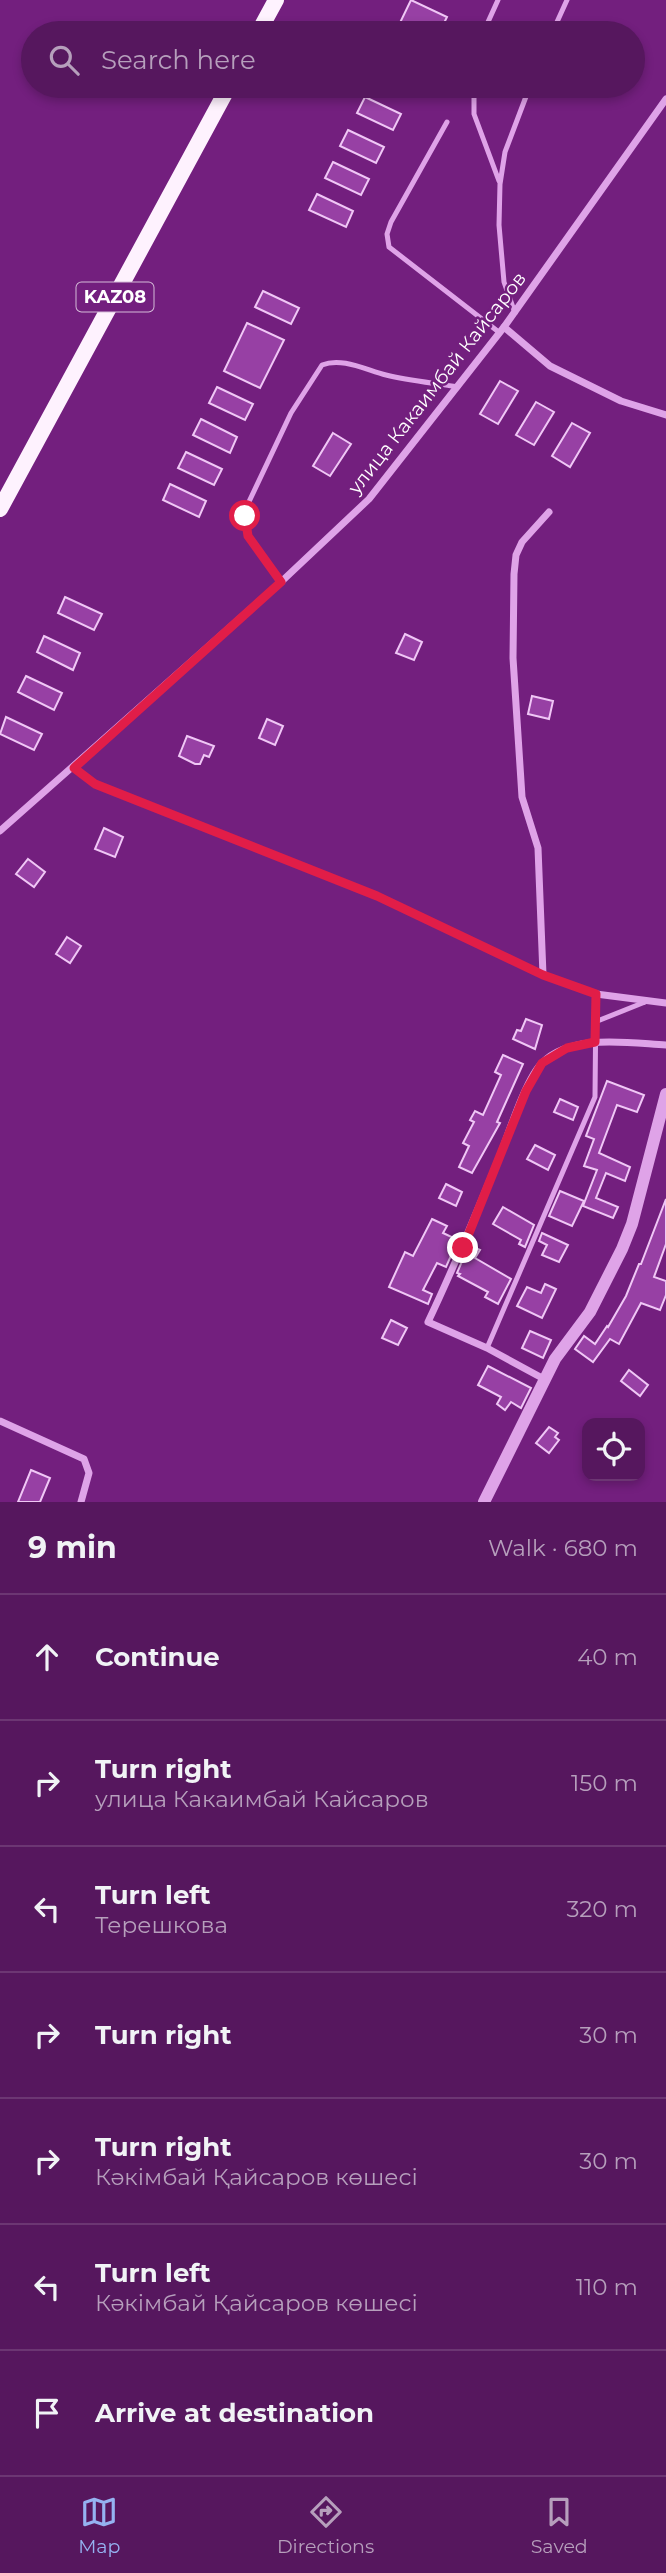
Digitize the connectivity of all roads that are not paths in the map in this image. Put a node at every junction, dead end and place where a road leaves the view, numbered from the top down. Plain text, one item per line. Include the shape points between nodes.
1 (276, 0) edge
2 (498, 0) edge
3 (566, 0) edge
4 (265, 21) edge
5 (488, 21) edge
6 (557, 21) edge
7 (223, 98) edge
8 (474, 98) edge
9 (525, 98) edge
10 (666, 99) edge
11 (447, 122) dead end
12 (500, 184) junction
13 (515, 313) junction
14 (502, 330) junction
15 (458, 387) junction
16 (666, 415) edge
17 (0, 509) edge
18 (549, 512) dead end
19 (281, 582) junction
20 (74, 768) junction
21 (0, 831) edge
22 (543, 975) junction
23 (596, 994) junction
24 (648, 1001) junction
25 (666, 1003) edge
26 (595, 1022) junction
27 (595, 1042) junction
28 (666, 1045) edge
29 (666, 1094) edge
30 (487, 1349) junction
31 (544, 1379) junction
32 (0, 1421) edge
33 (81, 1502) edge
34 (484, 1502) edge

1 - 4 highway
2 - 5 lane
3 - 6 lane
7 - 17 highway, KAZ08
8 - 12 lane via 474,114
9 - 12 lane via 505,152
10 - 13 street, улица Какаимбай Кайсаров
11 - 14 lane via 391,222 387,243
12 - 13 lane via 504,282
13 - 14 street, улица Какаимбай Кайсаров
14 - 15 street, улица Какаимбай Кайсаров
14 - 16 street via 550,366 621,401
15 - 19 street, улица Какаимбай Кайсаров via 369,499
15 - 19 lane via 341,363 322,365 291,414 246,508 248,536
18 - 22 street via 516,555 513,634 522,797 538,848
19 - 20 street, улица Какаимбай Кайсаров
20 - 21 street, улица Какаимбай Кайсаров
20 - 22 street via 95,784 377,896
22 - 23 street
23 - 24 street
23 - 26 lane
24 - 25 street
24 - 26 lane
26 - 27 lane
27 - 28 street
27 - 30 lane via 595,1097
27 - 30 street via 567,1048 542,1063 428,1322
29 - 31 street via 622,1250 590,1312
30 - 31 street
31 - 34 street
32 - 33 street via 84,1460 89,1473

